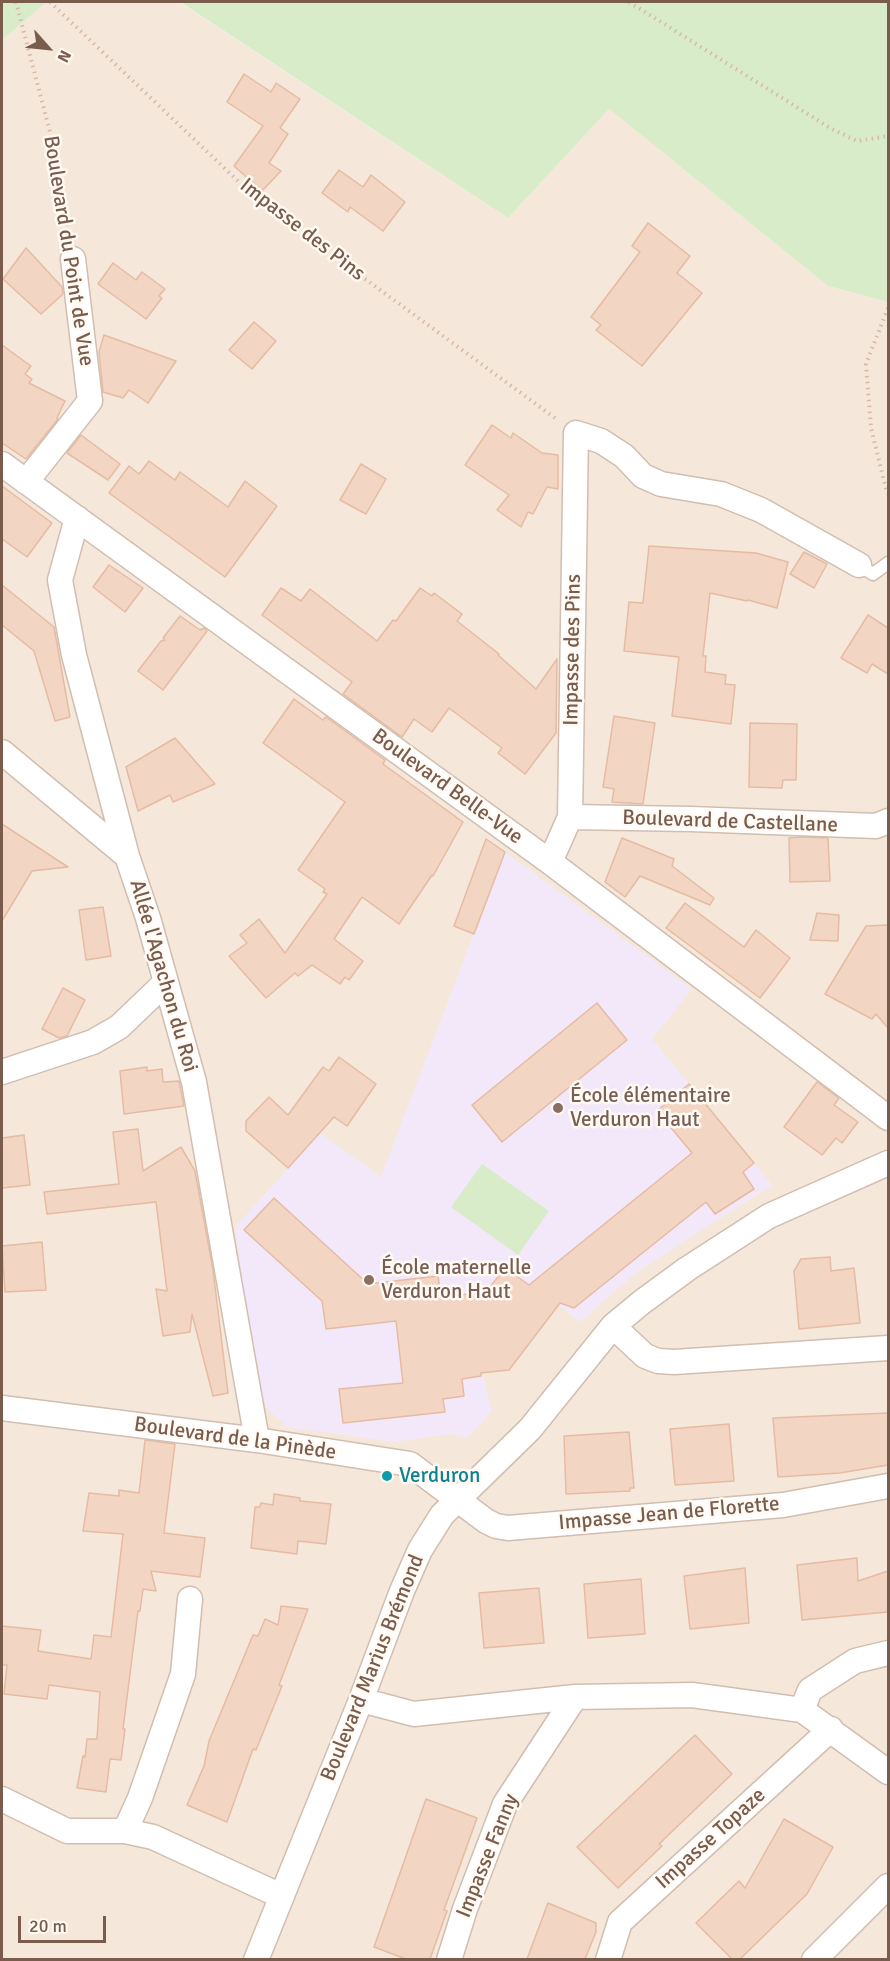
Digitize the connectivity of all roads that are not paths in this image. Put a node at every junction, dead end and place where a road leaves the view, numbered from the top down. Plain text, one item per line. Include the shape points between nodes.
1 (72, 259) road end
2 (2, 464) edge
3 (26, 482) junction
4 (77, 518) junction
5 (888, 563) edge
6 (859, 565) joint
7 (2, 752) edge
8 (570, 817) junction
9 (888, 821) edge
10 (127, 856) junction
11 (550, 862) junction
12 (165, 983) junction
13 (2, 1072) edge
14 (888, 1118) edge
15 (888, 1163) edge
16 (613, 1326) junction
17 (888, 1348) edge
18 (2, 1408) edge
19 (257, 1440) junction
20 (888, 1486) edge
21 (458, 1500) junction
22 (190, 1599) dead end
23 (888, 1653) edge
24 (575, 1696) junction
25 (361, 1700) junction
26 (802, 1710) junction
27 (831, 1729) junction
28 (888, 1772) edge
29 (2, 1799) edge
30 (125, 1831) junction
31 (888, 1887) edge
32 (281, 1896) junction
33 (256, 1959) edge
34 (449, 1959) edge
35 (608, 1959) edge
36 (814, 1959) edge

1 - 3 street, Boulevard du Point de Vue via 90,401
2 - 3 street, Boulevard Belle-Vue
3 - 4 street, Boulevard Belle-Vue
4 - 10 street, Allée l'Agachon du Roi via 60,580 74,655
4 - 11 street, Boulevard Belle-Vue
5 - 6 lane via 873,574
6 - 8 street, Impasse des Pins via 761,510 721,494 661,484 643,476 624,456 601,441 576,433
7 - 10 street
8 - 9 street, Boulevard de Castellane via 876,826
8 - 11 street, Impasse des Pins
10 - 12 street, Allée l'Agachon du Roi
11 - 14 street, Boulevard Belle-Vue
12 - 13 street via 119,1027 93,1042
12 - 19 street, Allée l'Agachon du Roi via 194,1082
15 - 16 street, Boulevard Marius Brémond via 769,1216 687,1269
16 - 17 street via 645,1356 666,1362
16 - 21 street, Boulevard Marius Brémond via 530,1430
18 - 19 street, Boulevard de la Pinède
19 - 21 street, Boulevard de la Pinède via 410,1464
20 - 21 street, Impasse Jean de Florette via 783,1505 508,1528 496,1526
21 - 25 street, Boulevard Marius Brémond via 442,1515 420,1550
22 - 30 street via 183,1674
23 - 26 street via 855,1661 810,1690
24 - 25 street via 414,1714
24 - 26 street via 692,1695
24 - 34 street, Impasse Fanny via 505,1804
25 - 32 street, Boulevard Marius Brémond
26 - 27 street
27 - 28 street
27 - 35 street, Impasse Topaze via 620,1922
29 - 30 street via 67,1831
30 - 32 street via 153,1837
31 - 36 street
32 - 33 street, Boulevard Marius Brémond

